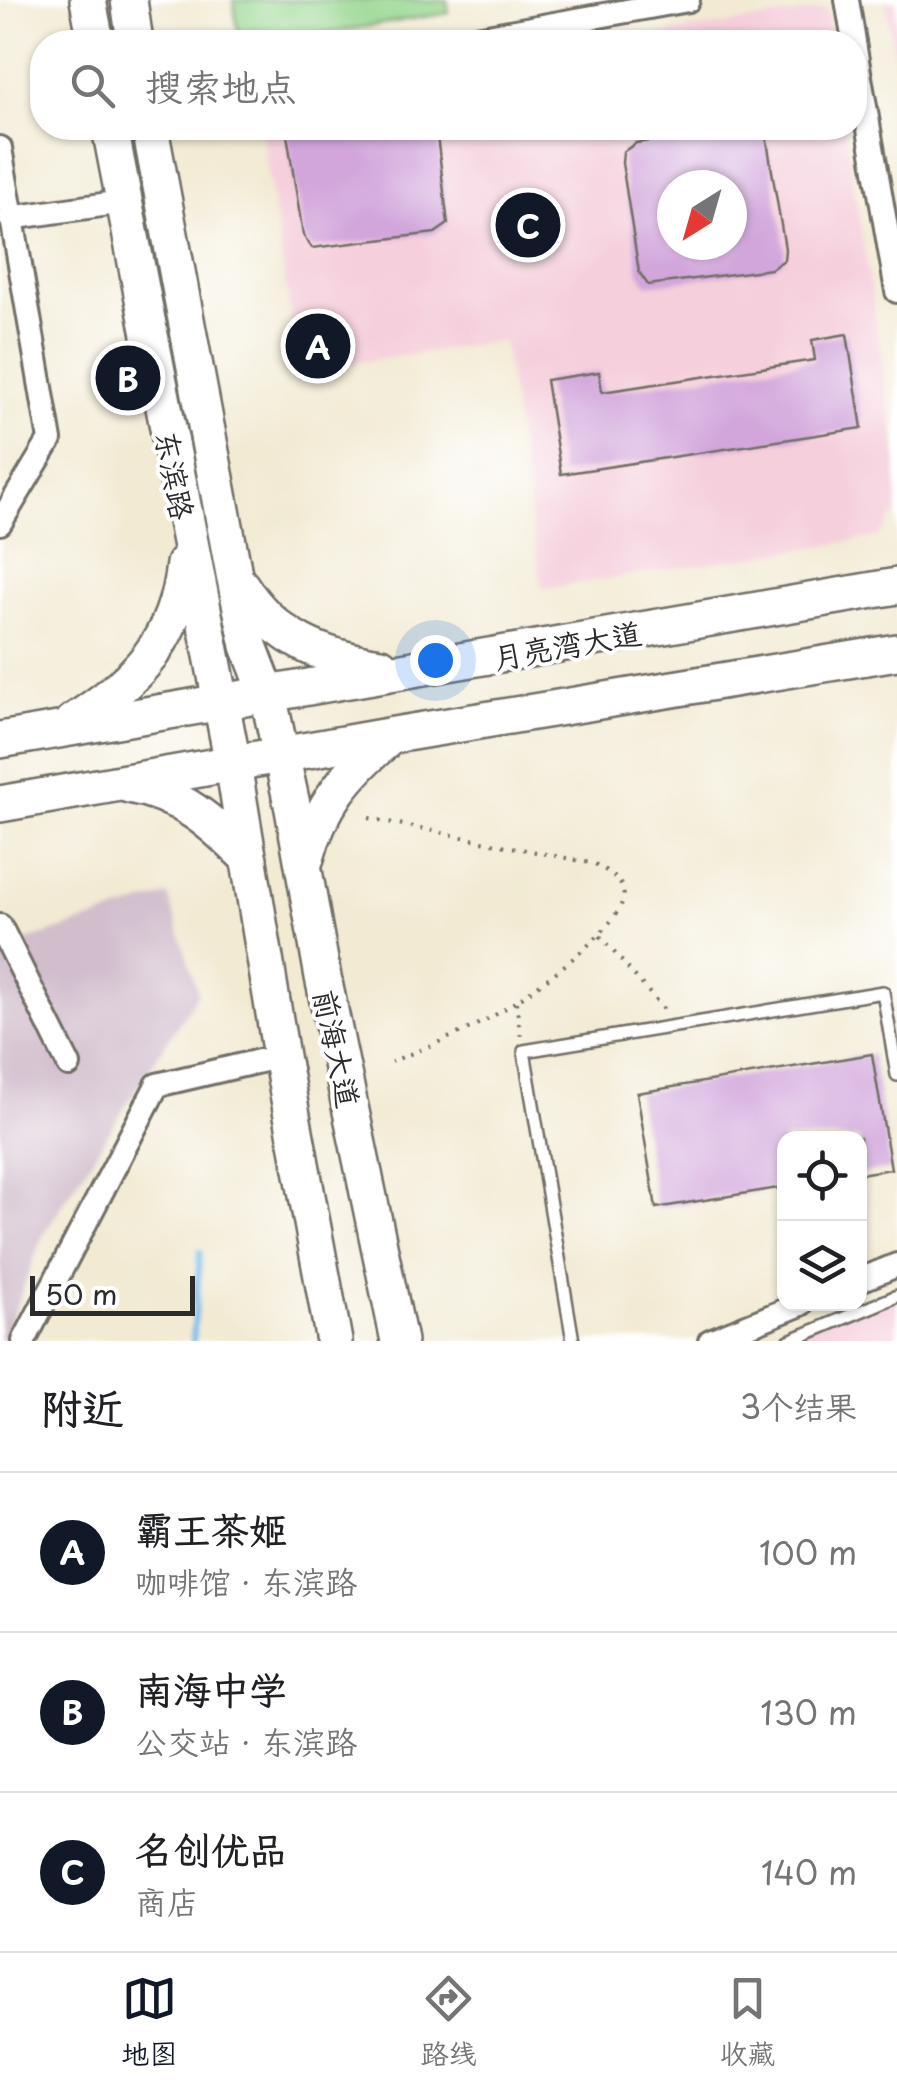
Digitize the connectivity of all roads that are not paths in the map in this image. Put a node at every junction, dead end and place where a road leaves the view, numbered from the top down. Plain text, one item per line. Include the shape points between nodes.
1 (88, 0) edge
2 (129, 0) edge
3 (688, 0) edge
4 (847, 0) edge
5 (94, 30) edge
6 (133, 30) edge
7 (521, 30) edge
8 (852, 30) edge
9 (867, 102) edge
10 (112, 140) edge
11 (152, 140) edge
12 (0, 148) edge
13 (123, 202) junction
14 (889, 202) edge
15 (10, 218) junction
16 (897, 291) edge
17 (0, 523) edge
18 (187, 533) junction
19 (897, 562) edge
20 (234, 574) junction
21 (886, 588) edge
22 (897, 652) edge
23 (412, 671) junction
24 (268, 695) junction
25 (220, 702) junction
26 (63, 728) junction
27 (394, 735) junction
28 (0, 740) edge
29 (281, 755) junction
30 (233, 764) junction
31 (118, 783) junction
32 (0, 804) edge
33 (249, 859) junction
34 (304, 864) junction
35 (0, 926) edge
36 (9, 960) edge
37 (281, 1056) junction
38 (68, 1065) dead end
39 (897, 1074) edge
40 (897, 1264) edge
41 (867, 1277) edge
42 (897, 1296) edge
43 (785, 1311) edge
44 (24, 1341) edge
45 (334, 1341) edge
46 (399, 1341) edge
47 (572, 1341) edge
48 (710, 1341) edge
49 (788, 1341) edge

1 - 5 main road
2 - 6 main road
3 - 7 street
4 - 8 street
9 - 14 street
10 - 13 main road, 东滨路
11 - 20 main road, 东滨路
12 - 15 street
13 - 15 street
13 - 18 main road, 东滨路
14 - 16 street
15 - 17 street via 50,440
18 - 25 main road, 东滨路
18 - 26 main road via 178,603 160,644 127,684
19 - 21 street
20 - 23 main road via 254,606 301,644 353,662
20 - 24 main road, 东滨路 via 249,646
21 - 23 main road, 月亮湾大道
22 - 27 main road, 月亮湾大道
23 - 24 main road, 月亮湾大道
24 - 25 main road, 月亮湾大道
24 - 29 main road, 东滨路
25 - 26 main road, 月亮湾大道
25 - 30 main road, 东滨路
26 - 28 main road, 月亮湾大道
27 - 29 main road, 月亮湾大道
27 - 34 main road via 332,795
29 - 30 main road, 月亮湾大道
29 - 34 main road, 前海大道
30 - 31 main road, 月亮湾大道
30 - 33 main road, 前海大道
31 - 32 main road, 月亮湾大道
31 - 33 main road via 184,804
33 - 37 main road, 前海大道
34 - 46 main road, 前海大道
35 - 36 street
36 - 38 street
37 - 44 street via 157,1086
37 - 45 main road, 前海大道
39 - 47 lane via 883,992 524,1051
40 - 41 street
42 - 49 lane
43 - 48 street

